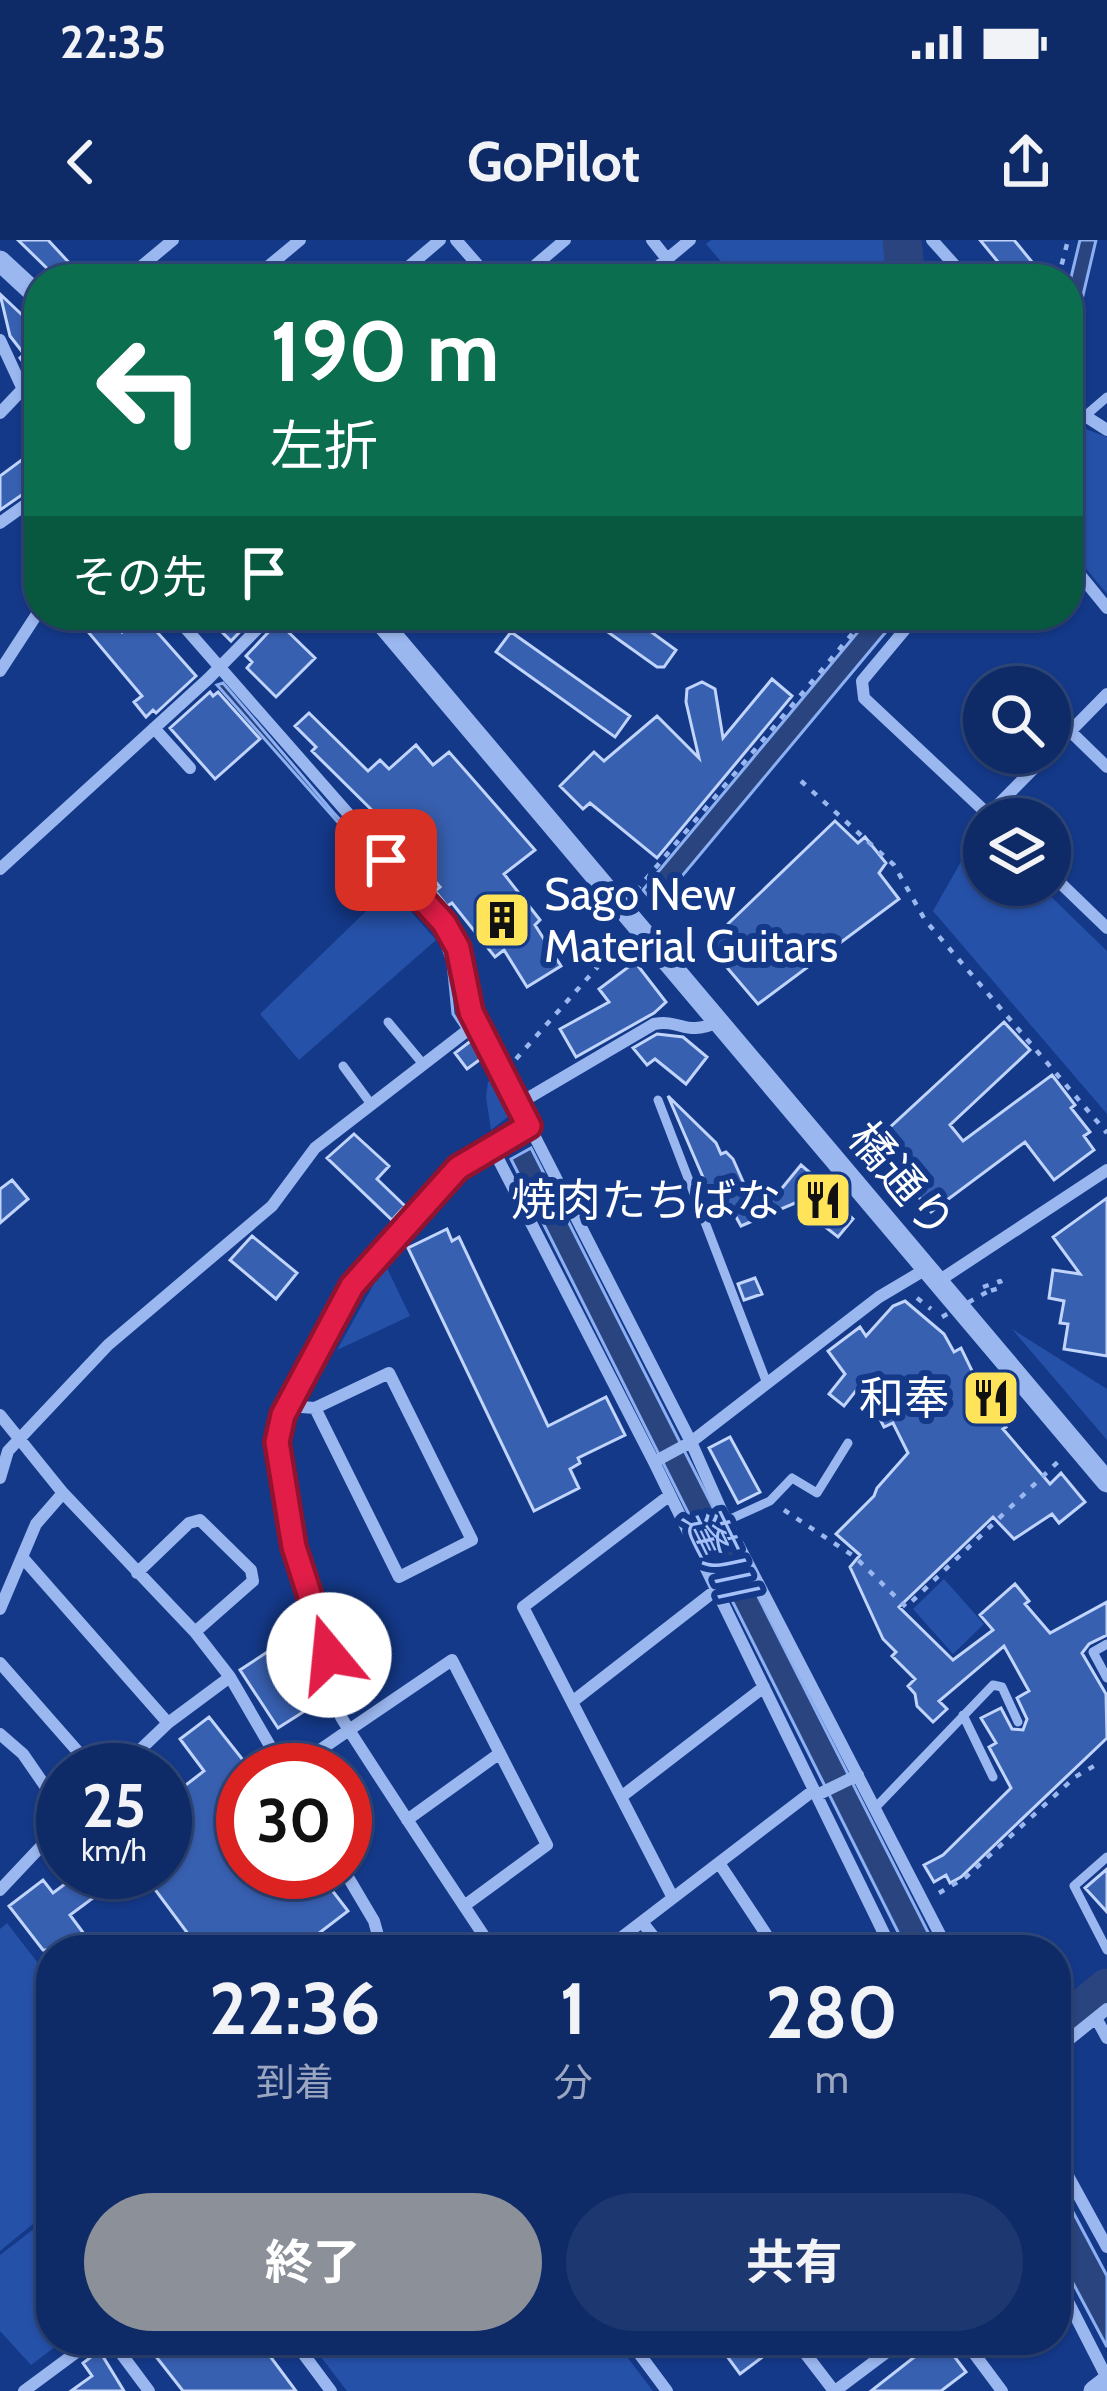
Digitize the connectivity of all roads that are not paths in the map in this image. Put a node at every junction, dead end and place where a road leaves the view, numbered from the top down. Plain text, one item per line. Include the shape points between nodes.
1 (173, 240) edge
2 (300, 240) edge
3 (440, 240) edge
4 (456, 240) edge
5 (566, 240) edge
6 (652, 240) edge
7 (690, 240) edge
8 (932, 240) edge
9 (668, 259) junction
10 (0, 261) edge
11 (144, 264) edge
12 (272, 264) edge
13 (412, 264) edge
14 (477, 264) edge
15 (537, 264) edge
16 (662, 264) edge
17 (954, 264) edge
18 (24, 283) edge
19 (0, 340) edge
20 (1107, 397) edge
21 (12, 402) edge
22 (1085, 416) joint
23 (1107, 430) edge
24 (1083, 578) edge
25 (1107, 608) edge
26 (26, 630) edge
27 (187, 630) edge
28 (257, 630) edge
29 (388, 630) edge
30 (904, 630) edge
31 (219, 668) junction
32 (0, 670) edge
33 (1107, 694) edge
34 (154, 728) junction
35 (1072, 733) junction
36 (1107, 767) edge
37 (190, 768) dead end
38 (971, 798) edge
39 (1009, 798) edge
40 (0, 869) edge
41 (1071, 893) edge
42 (1107, 928) edge
43 (388, 1022) dead end
44 (718, 1022) junction
45 (472, 1028) junction
46 (423, 1064) junction
47 (343, 1066) dead end
48 (658, 1100) dead end
49 (371, 1104) junction
50 (518, 1105) junction
51 (529, 1126) junction
52 (492, 1147) junction
53 (1107, 1170) edge
54 (932, 1275) junction
55 (766, 1381) junction
56 (287, 1406) junction
57 (315, 1408) junction
58 (0, 1415) edge
59 (19, 1438) junction
60 (848, 1443) dead end
61 (688, 1444) junction
62 (658, 1460) junction
63 (0, 1478) edge
64 (1106, 1478) edge
65 (63, 1493) junction
66 (670, 1495) junction
67 (726, 1521) junction
68 (22, 1557) junction
69 (137, 1573) junction
70 (716, 1590) junction
71 (0, 1610) edge
72 (195, 1632) junction
73 (1107, 1644) edge
74 (0, 1663) edge
75 (230, 1677) junction
76 (1107, 1678) edge
77 (764, 1687) junction
78 (572, 1702) junction
79 (963, 1715) junction
80 (1018, 1722) dead end
81 (168, 1724) junction
82 (349, 1730) junction
83 (0, 1734) edge
84 (70, 1743) edge
85 (148, 1743) edge
86 (271, 1743) edge
87 (329, 1743) edge
88 (500, 1753) junction
89 (36, 1773) edge
90 (856, 1777) junction
91 (993, 1777) dead end
92 (819, 1793) junction
93 (621, 1797) junction
94 (874, 1808) junction
95 (407, 1820) junction
96 (36, 1852) edge
97 (1107, 1856) edge
98 (719, 1863) junction
99 (0, 1890) edge
100 (673, 1898) junction
101 (361, 1899) edge
102 (464, 1906) junction
103 (642, 1922) junction
104 (766, 1934) dead end
105 (378, 1935) edge
106 (484, 1935) edge
107 (625, 1935) edge
108 (652, 1935) edge
109 (885, 1935) edge
110 (940, 1935) edge
111 (1107, 1950) edge
112 (1101, 2013) edge
113 (1071, 2034) edge
114 (1107, 2038) edge
115 (1071, 2181) edge
116 (1107, 2246) edge
117 (1071, 2308) edge
118 (73, 2355) edge
119 (122, 2355) edge
120 (303, 2355) edge
121 (640, 2355) edge
122 (806, 2355) edge
123 (883, 2355) edge
124 (975, 2355) edge
125 (1107, 2380) edge
126 (24, 2391) edge
127 (149, 2391) edge
128 (331, 2391) edge
129 (668, 2391) edge
130 (834, 2391) edge
131 (1002, 2391) edge
132 (1094, 2391) edge

1 - 11 street
2 - 12 street
3 - 13 street
4 - 14 street
5 - 15 street
6 - 9 street
7 - 9 street
8 - 17 street
9 - 16 street
10 - 18 street
19 - 21 street
20 - 22 lane
22 - 23 street
24 - 25 street
26 - 32 street
27 - 31 street
28 - 31 street
29 - 44 street, 橘通り via 622,909 631,932
30 - 38 street via 862,681 864,698
31 - 34 street
31 - 45 street via 444,923 458,948
33 - 35 street
34 - 37 street
34 - 40 street
35 - 36 street
35 - 39 street
41 - 42 street
43 - 46 lane
44 - 50 street via 698,1031 654,1024
44 - 54 street, 橘通り
45 - 46 street
45 - 50 street
46 - 49 street
47 - 49 lane
48 - 55 lane
49 - 59 street via 315,1148 272,1206 108,1345
50 - 51 street
51 - 52 street
51 - 61 street
52 - 56 street via 458,1168 352,1286
52 - 62 street
53 - 54 street
54 - 55 street via 879,1297
54 - 64 street, 橘通り
55 - 61 street
56 - 57 street
56 - 82 street via 277,1442 294,1547
57 - 57 street via 389,1372 472,1540 400,1577
58 - 59 street
59 - 63 street
59 - 65 street
60 - 67 lane via 817,1493 792,1478 770,1501
61 - 62 street
61 - 67 street
62 - 66 street
65 - 68 street via 36,1523
65 - 69 street
66 - 70 street
66 - 78 street via 523,1607
67 - 90 street
68 - 71 street
68 - 81 street
69 - 72 street
69 - 72 street via 200,1520 251,1570 253,1580
70 - 77 street
70 - 78 street
72 - 75 street
73 - 76 lane via 1093,1652
74 - 84 street
75 - 81 street
75 - 86 street
77 - 92 street
77 - 93 street
78 - 93 street
79 - 80 lane via 993,1685
79 - 91 lane
79 - 94 lane
81 - 85 street
82 - 87 street
82 - 88 street via 452,1660
82 - 95 street
83 - 89 street
88 - 95 street
88 - 102 street via 547,1845
90 - 92 street
90 - 94 street
92 - 98 street
92 - 109 street
93 - 100 street
94 - 110 street
95 - 102 street
96 - 99 street
97 - 111 lane via 1074,1886
98 - 100 street
98 - 104 street
100 - 103 street
101 - 105 street
102 - 106 street
103 - 107 street
103 - 108 street
112 - 113 street
112 - 114 street
115 - 116 street
117 - 125 street
118 - 126 street
119 - 127 street
120 - 128 street
121 - 129 street
122 - 130 street
123 - 130 street
124 - 131 street
125 - 132 street

